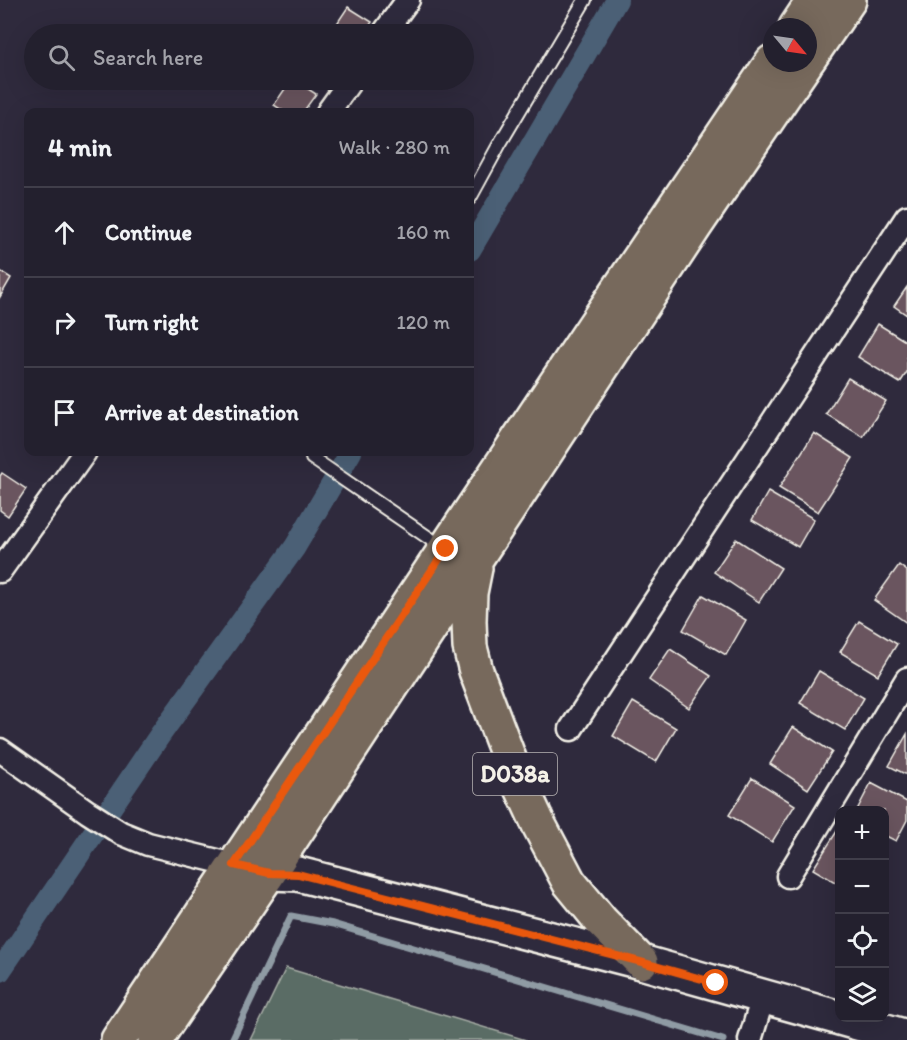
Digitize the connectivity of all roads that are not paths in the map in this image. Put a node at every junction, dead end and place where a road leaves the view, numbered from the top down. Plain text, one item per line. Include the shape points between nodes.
1 (408, 0) edge
2 (585, 0) edge
3 (814, 0) edge
4 (849, 0) edge
5 (802, 18) edge
6 (390, 24) edge
7 (817, 46) edge
8 (765, 72) edge
9 (800, 72) edge
10 (344, 90) edge
11 (331, 108) edge
12 (474, 191) edge
13 (905, 224) edge
14 (82, 456) edge
15 (314, 456) edge
16 (446, 549) junction
17 (478, 555) junction
18 (0, 571) edge
19 (907, 679) edge
20 (571, 729) dead end
21 (0, 750) edge
22 (234, 865) junction
23 (269, 873) junction
24 (788, 876) dead end
25 (641, 962) junction
26 (763, 997) junction
27 (907, 1037) edge
28 (118, 1040) edge
29 (155, 1040) edge
30 (750, 1040) edge

1 - 6 street
2 - 12 lane
3 - 5 main road
4 - 7 main road
8 - 16 main road
9 - 17 main road
10 - 11 street
13 - 20 street
14 - 18 street
15 - 16 lane
16 - 22 main road
17 - 23 main road
17 - 25 main road, D038a via 470,593 470,647 513,769 569,882
19 - 24 street
21 - 22 street via 121,833 148,844
22 - 23 main road
22 - 28 main road
23 - 25 main road via 298,874
23 - 29 main road
25 - 26 main road
26 - 27 main road
26 - 30 street

